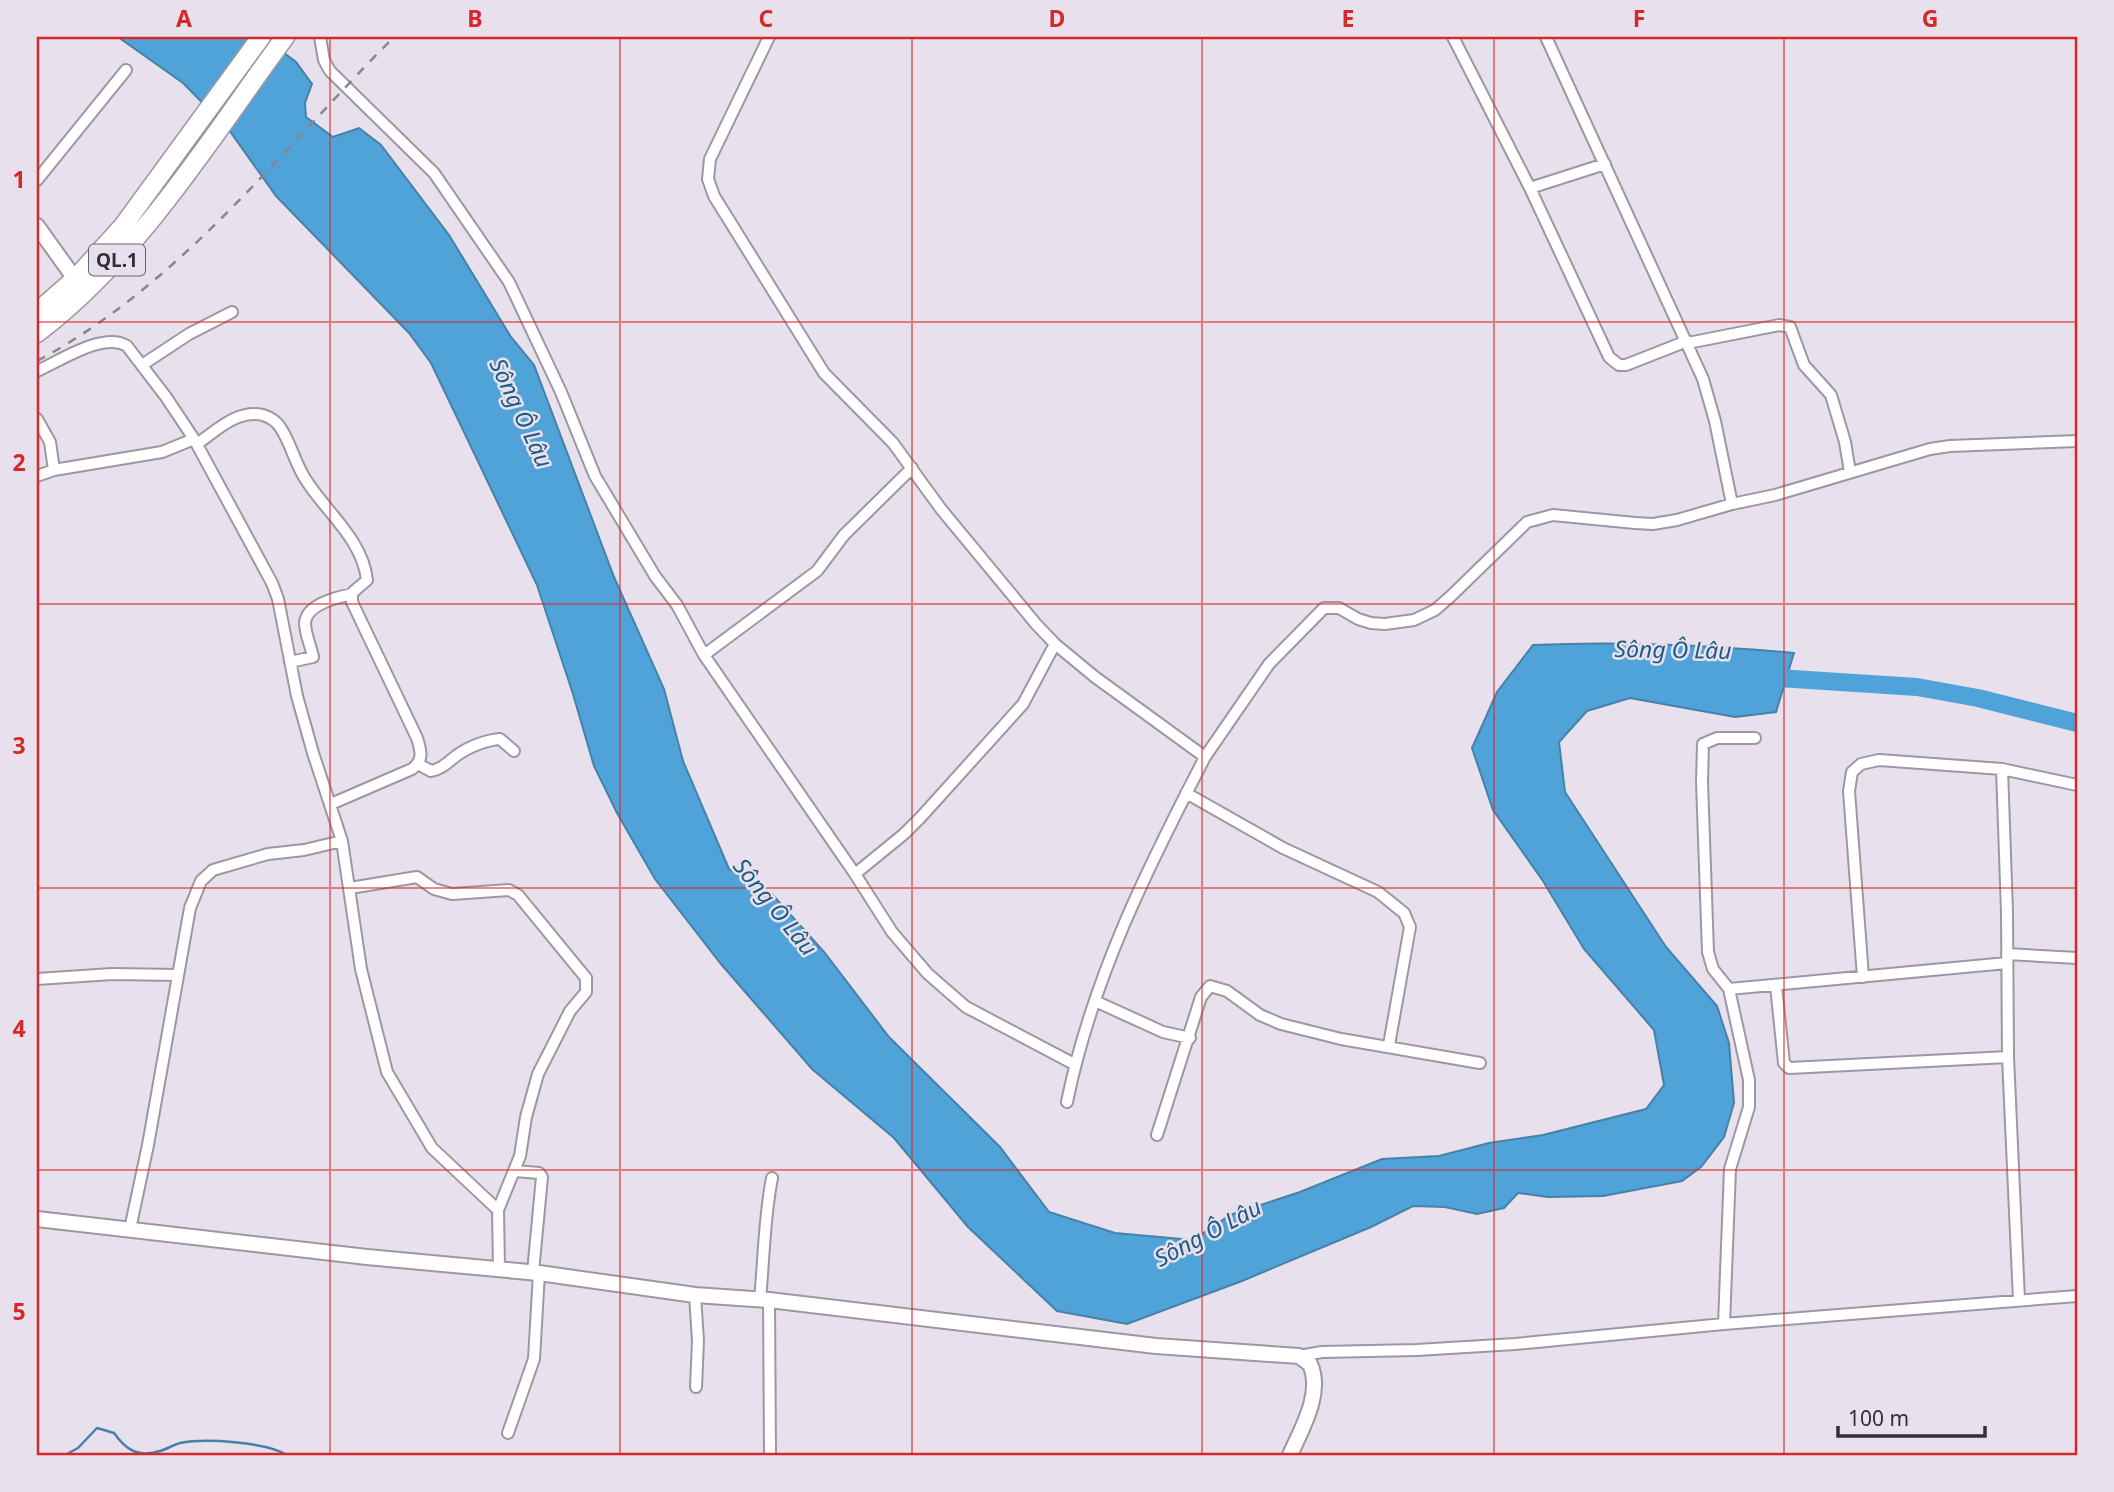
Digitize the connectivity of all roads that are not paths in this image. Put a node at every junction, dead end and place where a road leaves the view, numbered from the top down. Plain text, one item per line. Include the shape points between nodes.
1 (261, 37) edge
2 (285, 37) edge
3 (320, 37) edge
4 (769, 37) edge
5 (1453, 37) edge
6 (1546, 37) edge
7 (126, 70) dead end
8 (1605, 164) junction
9 (37, 180) edge
10 (1530, 188) junction
11 (37, 226) edge
12 (75, 279) junction
13 (37, 312) edge
14 (232, 312) dead end
15 (37, 333) edge
16 (1688, 342) junction
17 (142, 365) junction
18 (37, 371) edge
19 (37, 419) edge
20 (2077, 441) edge
21 (195, 442) junction
22 (912, 468) junction
23 (54, 470) junction
24 (1850, 472) junction
25 (37, 476) edge
26 (1732, 504) junction
27 (352, 594) junction
28 (1055, 643) junction
29 (704, 655) junction
30 (290, 662) junction
31 (1755, 738) dead end
32 (514, 751) dead end
33 (1205, 757) junction
34 (418, 764) junction
35 (2002, 769) junction
36 (2077, 785) edge
37 (1186, 793) junction
38 (331, 804) junction
39 (342, 841) junction
40 (855, 874) junction
41 (350, 888) junction
42 (2007, 958) junction
43 (2077, 958) edge
44 (178, 975) junction
45 (1863, 977) junction
46 (37, 979) edge
47 (1776, 986) junction
48 (1730, 989) junction
49 (1095, 1001) junction
50 (1190, 1038) junction
51 (1389, 1045) junction
52 (2008, 1057) junction
53 (1480, 1063) dead end
54 (1074, 1064) junction
55 (1067, 1102) dead end
56 (1157, 1135) dead end
57 (515, 1171) junction
58 (772, 1178) dead end
59 (498, 1210) junction
60 (37, 1219) edge
61 (130, 1229) junction
62 (499, 1269) junction
63 (536, 1272) junction
64 (695, 1295) junction
65 (2077, 1296) edge
66 (764, 1300) junction
67 (2019, 1300) junction
68 (1724, 1324) junction
69 (1299, 1356) junction
70 (696, 1387) dead end
71 (508, 1433) dead end
72 (770, 1455) edge
73 (1290, 1455) edge

1 - 12 highway, QL.1 via 124,226
2 - 15 highway, QL.1 via 140,234 68,310
3 - 29 street via 330,71 434,173 509,282 595,476
4 - 22 street via 710,159 710,187 824,373 884,432
5 - 10 street
6 - 8 street
7 - 9 street
8 - 10 street
8 - 16 street
10 - 16 street via 1614,362 1626,365
11 - 12 main road
12 - 13 highway, QL.1
14 - 17 street
16 - 24 street via 1779,325 1790,327 1804,365 1831,395
16 - 26 street via 1710,401
17 - 18 street via 127,346 108,340
17 - 21 street
19 - 23 street via 50,442
20 - 24 street via 1940,447
21 - 23 street
21 - 27 street via 242,414 274,421 306,480 359,554 367,580
21 - 30 street via 272,583
22 - 28 street via 969,544
22 - 29 street via 844,535 817,571
23 - 25 street
24 - 26 street
26 - 33 street via 1653,524 1553,515 1537,518 1519,529 1426,615 1371,623 1339,608 1324,608 1269,664
27 - 30 street via 330,600 310,613 305,624 313,657
27 - 34 street via 417,738
28 - 33 street
28 - 40 street via 1023,704 904,834
29 - 40 street
30 - 38 street via 296,696
31 - 48 street via 1717,738 1703,744 1708,952 1713,969
32 - 34 street via 493,739 441,769 431,771
33 - 37 street
34 - 38 street
35 - 36 street
35 - 42 street
35 - 45 street via 1879,760 1861,764 1852,772 1849,791
37 - 49 street via 1155,852
37 - 51 street via 1283,848 1378,892 1404,913 1410,927
38 - 39 street
39 - 41 street
39 - 44 street via 268,854 207,874 190,908
40 - 54 street via 904,947 948,993
41 - 57 street via 417,877 452,894 509,890 584,974 586,992 570,1011 538,1074
41 - 59 street via 361,969 387,1072 432,1148
42 - 43 street
42 - 45 street
42 - 52 street
44 - 46 street
44 - 61 street
45 - 47 street
47 - 48 street
47 - 52 street via 1784,1063 1789,1068
48 - 68 street via 1749,1080 1749,1107 1730,1169
49 - 50 street via 1163,1032
49 - 54 street
50 - 51 street via 1202,997 1210,986 1227,991 1281,1024
50 - 56 street
51 - 53 street
52 - 67 street
54 - 55 street
57 - 59 street
57 - 63 street via 542,1177
58 - 66 street via 766,1207
59 - 62 street
60 - 61 main road
61 - 62 main road
62 - 63 main road
63 - 64 main road
63 - 71 street via 534,1359
64 - 66 main road
64 - 70 street
65 - 67 street
66 - 69 main road via 1156,1346
66 - 72 street
67 - 68 street
68 - 69 street via 1515,1344
69 - 73 main road via 1310,1363 1315,1385

